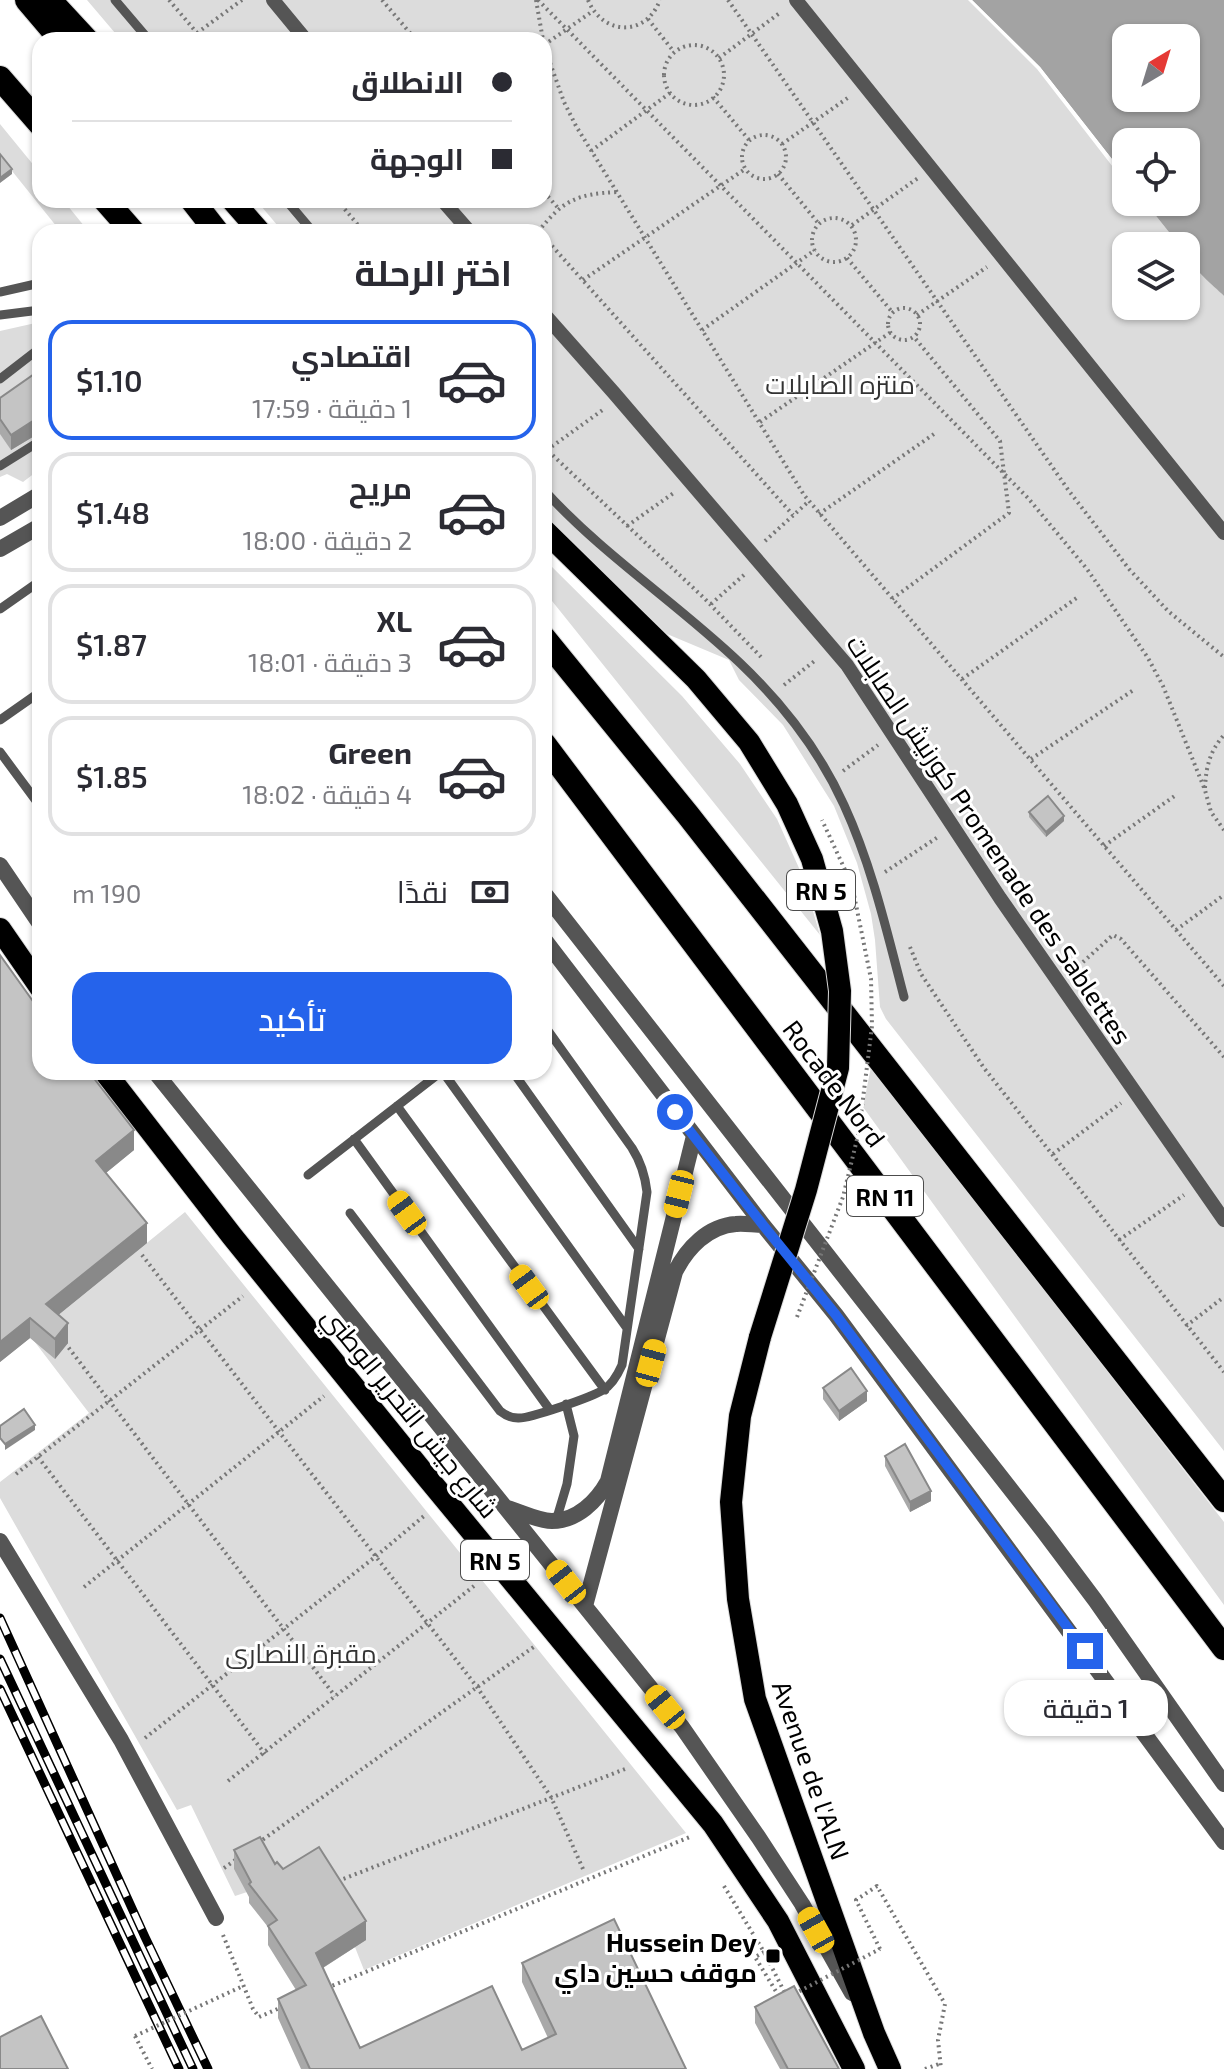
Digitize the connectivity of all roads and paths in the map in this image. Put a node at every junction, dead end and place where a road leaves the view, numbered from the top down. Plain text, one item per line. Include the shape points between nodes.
1 (27, 0) edge
2 (51, 0) edge
3 (115, 0) edge
4 (169, 0) edge
5 (242, 0) edge
6 (273, 0) edge
7 (382, 0) edge
8 (537, 0) edge
9 (588, 0) edge
10 (660, 0) edge
11 (728, 0) edge
12 (796, 1) edge
13 (593, 11) junction
14 (648, 19) junction
15 (567, 29) junction
16 (54, 32) edge
17 (81, 32) edge
18 (142, 32) edge
19 (196, 32) edge
20 (198, 32) edge
21 (299, 32) edge
22 (409, 32) edge
23 (542, 32) edge
24 (752, 34) junction
25 (552, 39) edge
26 (674, 52) junction
27 (719, 58) junction
28 (552, 67) edge
29 (0, 78) edge
30 (865, 86) junction
31 (670, 93) junction
32 (713, 97) junction
33 (647, 111) junction
34 (32, 115) edge
35 (813, 122) junction
36 (749, 140) junction
37 (782, 144) junction
38 (591, 151) junction
39 (745, 169) junction
40 (931, 169) junction
41 (778, 174) junction
42 (720, 186) junction
43 (617, 192) junction
44 (552, 201) edge
45 (112, 208) edge
46 (198, 208) edge
47 (239, 208) edge
48 (293, 208) edge
49 (344, 208) edge
50 (449, 208) edge
51 (559, 209) junction
52 (874, 210) junction
53 (126, 224) edge
54 (211, 224) edge
55 (253, 224) edge
56 (306, 224) edge
57 (358, 224) edge
58 (463, 224) edge
59 (546, 224) edge
60 (819, 224) junction
61 (852, 225) junction
62 (645, 238) junction
63 (552, 246) edge
64 (815, 250) junction
65 (1002, 257) junction
66 (847, 258) junction
67 (796, 263) junction
68 (583, 280) junction
69 (32, 285) edge
70 (0, 292) edge
71 (937, 301) junction
72 (32, 311) edge
73 (893, 313) junction
74 (0, 315) edge
75 (917, 315) junction
76 (552, 323) edge
77 (702, 330) junction
78 (891, 332) junction
79 (914, 337) junction
80 (874, 343) junction
81 (32, 354) edge
82 (0, 379) edge
83 (619, 398) junction
84 (760, 422) junction
85 (934, 434) dead end
86 (32, 446) edge
87 (552, 446) edge
88 (0, 466) edge
89 (1005, 475) junction
90 (690, 481) junction
91 (552, 498) edge
92 (32, 499) edge
93 (809, 501) junction
94 (819, 514) junction
95 (793, 515) junction
96 (0, 518) edge
97 (627, 526) dead end
98 (32, 531) edge
99 (1224, 533) edge
100 (552, 538) edge
101 (765, 541) dead end
102 (0, 549) edge
103 (759, 562) junction
104 (32, 587) edge
105 (1078, 597) dead end
106 (892, 599) junction
107 (711, 604) dead end
108 (0, 609) edge
109 (831, 647) junction
110 (552, 648) edge
111 (1224, 657) edge
112 (962, 680) junction
113 (784, 685) dead end
114 (1135, 689) dead end
115 (32, 698) edge
116 (0, 720) edge
117 (893, 735) junction
118 (1224, 735) edge
119 (0, 752) edge
120 (552, 755) edge
121 (1030, 760) junction
122 (841, 773) dead end
123 (1205, 790) junction
124 (32, 795) edge
125 (1176, 795) dead end
126 (953, 827) junction
127 (1224, 830) edge
128 (1104, 846) junction
129 (0, 865) edge
130 (881, 874) dead end
131 (1224, 895) edge
132 (552, 903) edge
133 (32, 912) edge
134 (0, 929) edge
135 (1176, 930) junction
136 (552, 950) edge
137 (32, 975) edge
138 (1059, 983) junction
139 (1224, 986) edge
140 (904, 997) dead end
141 (552, 1036) edge
142 (1224, 1057) edge
143 (111, 1080) edge
144 (161, 1080) edge
145 (431, 1080) edge
146 (448, 1080) edge
147 (519, 1080) edge
148 (1135, 1093) junction
149 (397, 1106) junction
150 (694, 1136) junction
151 (354, 1139) junction
152 (308, 1175) dead end
153 (1199, 1184) junction
154 (350, 1213) dead end
155 (1224, 1220) edge
156 (763, 1225) junction
157 (1119, 1240) junction
158 (639, 1249) junction
159 (142, 1255) dead end
160 (243, 1296) dead end
161 (1224, 1297) edge
162 (1186, 1326) junction
163 (627, 1328) junction
164 (200, 1330) junction
165 (65, 1343) edge
166 (1224, 1372) edge
167 (605, 1390) junction
168 (324, 1396) dead end
169 (109, 1401) junction
170 (566, 1404) junction
171 (550, 1410) junction
172 (279, 1432) junction
173 (38, 1457) junction
174 (16, 1474) dead end
175 (1224, 1500) edge
176 (189, 1504) junction
177 (507, 1508) junction
178 (424, 1516) dead end
179 (556, 1521) junction
180 (0, 1541) edge
181 (375, 1557) junction
182 (116, 1561) junction
183 (474, 1586) dead end
184 (84, 1587) dead end
185 (585, 1606) junction
186 (427, 1623) junction
187 (284, 1628) junction
188 (535, 1646) dead end
189 (1224, 1648) edge
190 (212, 1686) junction
191 (477, 1687) junction
192 (335, 1696) junction
193 (145, 1738) dead end
194 (265, 1754) junction
195 (625, 1769) dead end
196 (228, 1781) dead end
197 (1224, 1784) edge
198 (551, 1797) junction
199 (693, 1835) dead end
200 (1224, 1842) edge
201 (224, 1868) dead end
202 (583, 1869) dead end
203 (717, 1874) dead end
204 (336, 1882) edge
205 (216, 1918) joint
206 (764, 1952) junction
207 (243, 1986) junction
208 (317, 1993) edge
209 (288, 2005) edge
210 (787, 2009) edge
211 (874, 2033) junction
212 (940, 2066) edge
213 (152, 2069) edge
214 (854, 2069) edge
215 (890, 2069) edge
216 (925, 2069) edge

1 - 16 highway
2 - 17 highway
3 - 18 lane
4 - 19 path
5 - 20 path
6 - 21 street
7 - 22 path
8 - 15 path
8 - 23 path
9 - 13 path
10 - 14 path
11 - 24 path
12 - 24 path
12 - 30 street
13 - 14 path via 617,27
13 - 15 path
14 - 26 path
15 - 25 path
15 - 33 path
24 - 27 path
24 - 35 path
26 - 27 path via 700,45
26 - 31 path via 664,70
27 - 32 path via 723,84
28 - 38 path
29 - 34 highway
30 - 35 path
30 - 40 street
31 - 32 path via 693,105
31 - 33 path
32 - 36 path
33 - 38 path
33 - 42 path
35 - 37 path
35 - 52 path
36 - 37 path via 763,134
36 - 39 path via 741,154
37 - 41 path via 786,161
38 - 43 path
39 - 41 path via 766,180
39 - 42 path
40 - 52 path
40 - 65 street
41 - 60 path
42 - 62 path
42 - 67 path
43 - 51 path via 582,195
43 - 62 path
44 - 51 path
45 - 53 highway
46 - 54 highway
47 - 55 highway
48 - 56 lane
49 - 57 path
50 - 58 street
51 - 59 path
52 - 61 path
52 - 71 path
60 - 61 path via 832,217
60 - 64 path via 812,238
61 - 66 path via 856,246
62 - 68 path
62 - 77 path
63 - 68 path
64 - 66 path via 831,262
64 - 67 path
65 - 71 path
65 - 99 street
66 - 73 path
67 - 77 path
67 - 80 path
68 - 95 path
69 - 70 lane
71 - 75 path
71 - 111 path via 1129,569 1168,611
72 - 74 lane
73 - 75 path via 902,308
73 - 78 path
75 - 79 path via 919,331
76 - 83 street, كورنيش الصابلات Promenade des Sablettes
77 - 84 path
78 - 79 path via 898,339
78 - 80 path
79 - 89 path via 1000,441
80 - 84 path
80 - 89 path
81 - 82 lane
83 - 87 path
83 - 90 street, كورنيش الصابلات Promenade des Sablettes
84 - 93 path
85 - 94 path
86 - 88 lane
89 - 106 path via 1009,513
89 - 123 path via 1087,569 1148,658
90 - 97 path
90 - 103 street, كورنيش الصابلات Promenade des Sablettes
91 - 140 lane via 742,664 795,725 844,804
92 - 96 street
93 - 94 path
93 - 95 path
94 - 106 path
95 - 101 path
98 - 102 street
100 - 211 highway, Avenue de l'ALN / RN 5, bridge via 696,679 749,742 787,804 812,859 832,931 840,991 838,1068 740,1416 731,1502 738,1599 755,1699
103 - 107 path
103 - 109 street, كورنيش الصابلات Promenade des Sablettes
104 - 108 lane
105 - 112 path
106 - 112 path
109 - 113 path
109 - 117 street, كورنيش الصابلات Promenade des Sablettes
110 - 175 highway, Rocade Nord / RN 11
112 - 121 path
114 - 121 path
115 - 116 lane
117 - 122 path
117 - 126 street, كورنيش الصابلات Promenade des Sablettes
118 - 123 path via 1205,768
119 - 124 lane
120 - 189 highway, Rocade Nord / RN 11
121 - 128 path
123 - 127 path via 1211,812
125 - 128 path
126 - 130 path
126 - 138 street, كورنيش الصابلات Promenade des Sablettes
128 - 135 path
129 - 133 street
131 - 135 path
132 - 197 street via 1026,1508
134 - 137 highway
135 - 139 path
136 - 150 street
138 - 142 path via 1113,935
138 - 148 street, كورنيش الصابلات Promenade des Sablettes
141 - 158 lane via 643,1168 647,1192
143 - 214 highway, شارع جيش التحرير الوطني / RN 5 via 416,1464 713,1824 778,1921
144 - 177 street
145 - 149 lane
146 - 163 lane
147 - 158 lane
148 - 153 street, كورنيش الصابلات Promenade des Sablettes
148 - 157 path via 1053,1154
149 - 151 lane
149 - 167 lane
150 - 156 street
150 - 179 street via 608,1481 586,1508
151 - 152 lane
151 - 171 lane
153 - 155 street, كورنيش الصابلات Promenade des Sablettes
153 - 157 path
154 - 171 lane via 500,1411 522,1418
156 - 185 street via 736,1224 710,1232 689,1249 675,1272
156 - 200 street via 836,1315
157 - 162 path
158 - 163 lane
159 - 164 path
160 - 164 path
161 - 162 path
162 - 166 path
163 - 167 lane via 622,1365
164 - 169 path
164 - 172 path
165 - 169 path
167 - 170 lane
168 - 172 path
169 - 173 path
169 - 176 path
170 - 171 lane
170 - 179 lane via 574,1436
172 - 176 path
172 - 181 path
173 - 174 path
173 - 182 path
176 - 182 path
176 - 187 path
177 - 179 street
177 - 185 street
178 - 181 path
180 - 205 street via 121,1740
181 - 186 path
181 - 187 path
182 - 184 path
182 - 190 path
183 - 186 path
185 - 211 street via 682,1727 759,1838
186 - 191 path
186 - 192 path
187 - 190 path
187 - 192 path
188 - 191 path
190 - 193 path
190 - 194 path
191 - 198 path
191 - 201 path
192 - 194 path
194 - 196 path
195 - 198 path
198 - 202 path
198 - 204 path
199 - 208 path
203 - 206 path
205 - 207 path
206 - 210 path via 755,1957
206 - 212 path, bridge via 787,1998 880,1949 856,1900 877,1886 945,2004 938,2040
207 - 209 path via 259,2017
207 - 213 path, bridge via 135,2036
211 - 215 highway, Avenue de l'ALN / RN 5
212 - 216 path

